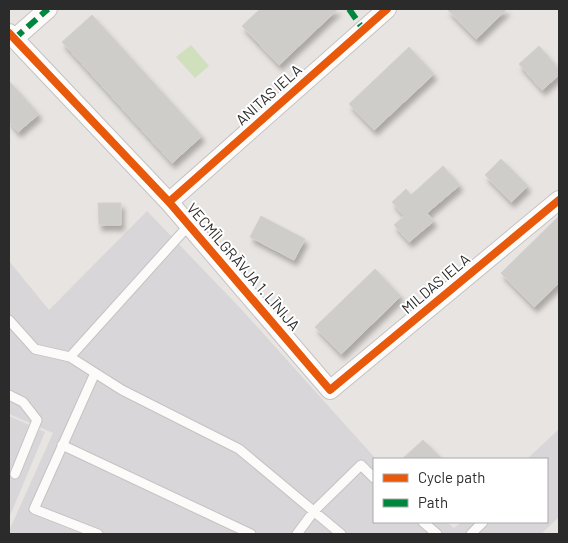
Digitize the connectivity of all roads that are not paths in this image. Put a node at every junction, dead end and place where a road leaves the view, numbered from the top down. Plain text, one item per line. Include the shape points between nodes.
1 (48, 9) edge
2 (386, 9) edge
3 (11, 36) edge
4 (559, 200) edge
5 (169, 202) junction
6 (189, 226) junction
7 (9, 320) edge
8 (70, 357) junction
9 (95, 372) junction
10 (330, 390) joint
11 (9, 395) edge
12 (62, 445) junction
13 (15, 474) dead end
14 (373, 477) edge
15 (314, 512) junction
16 (424, 523) edge
17 (482, 523) edge
18 (98, 534) edge
19 (251, 534) edge
20 (297, 534) edge
21 (341, 534) edge
22 (437, 534) edge
23 (471, 534) edge

1 - 3 street
2 - 5 street, ANITAS IELA
3 - 5 street, VECMĪLGRĀVJA 1. LĪNIJA
4 - 10 street, MILDAS IELA
5 - 6 street, VECMĪLGRĀVJA 1. LĪNIJA
6 - 8 lane
6 - 10 street, VECMĪLGRĀVJA 1. LĪNIJA
7 - 8 lane via 35,350
8 - 9 lane
9 - 12 lane
9 - 15 lane via 122,390 239,449
11 - 13 lane via 23,402 37,420
12 - 18 lane via 34,509
12 - 19 lane
14 - 15 lane via 361,465
15 - 20 lane
15 - 21 lane
16 - 22 lane
17 - 23 lane

